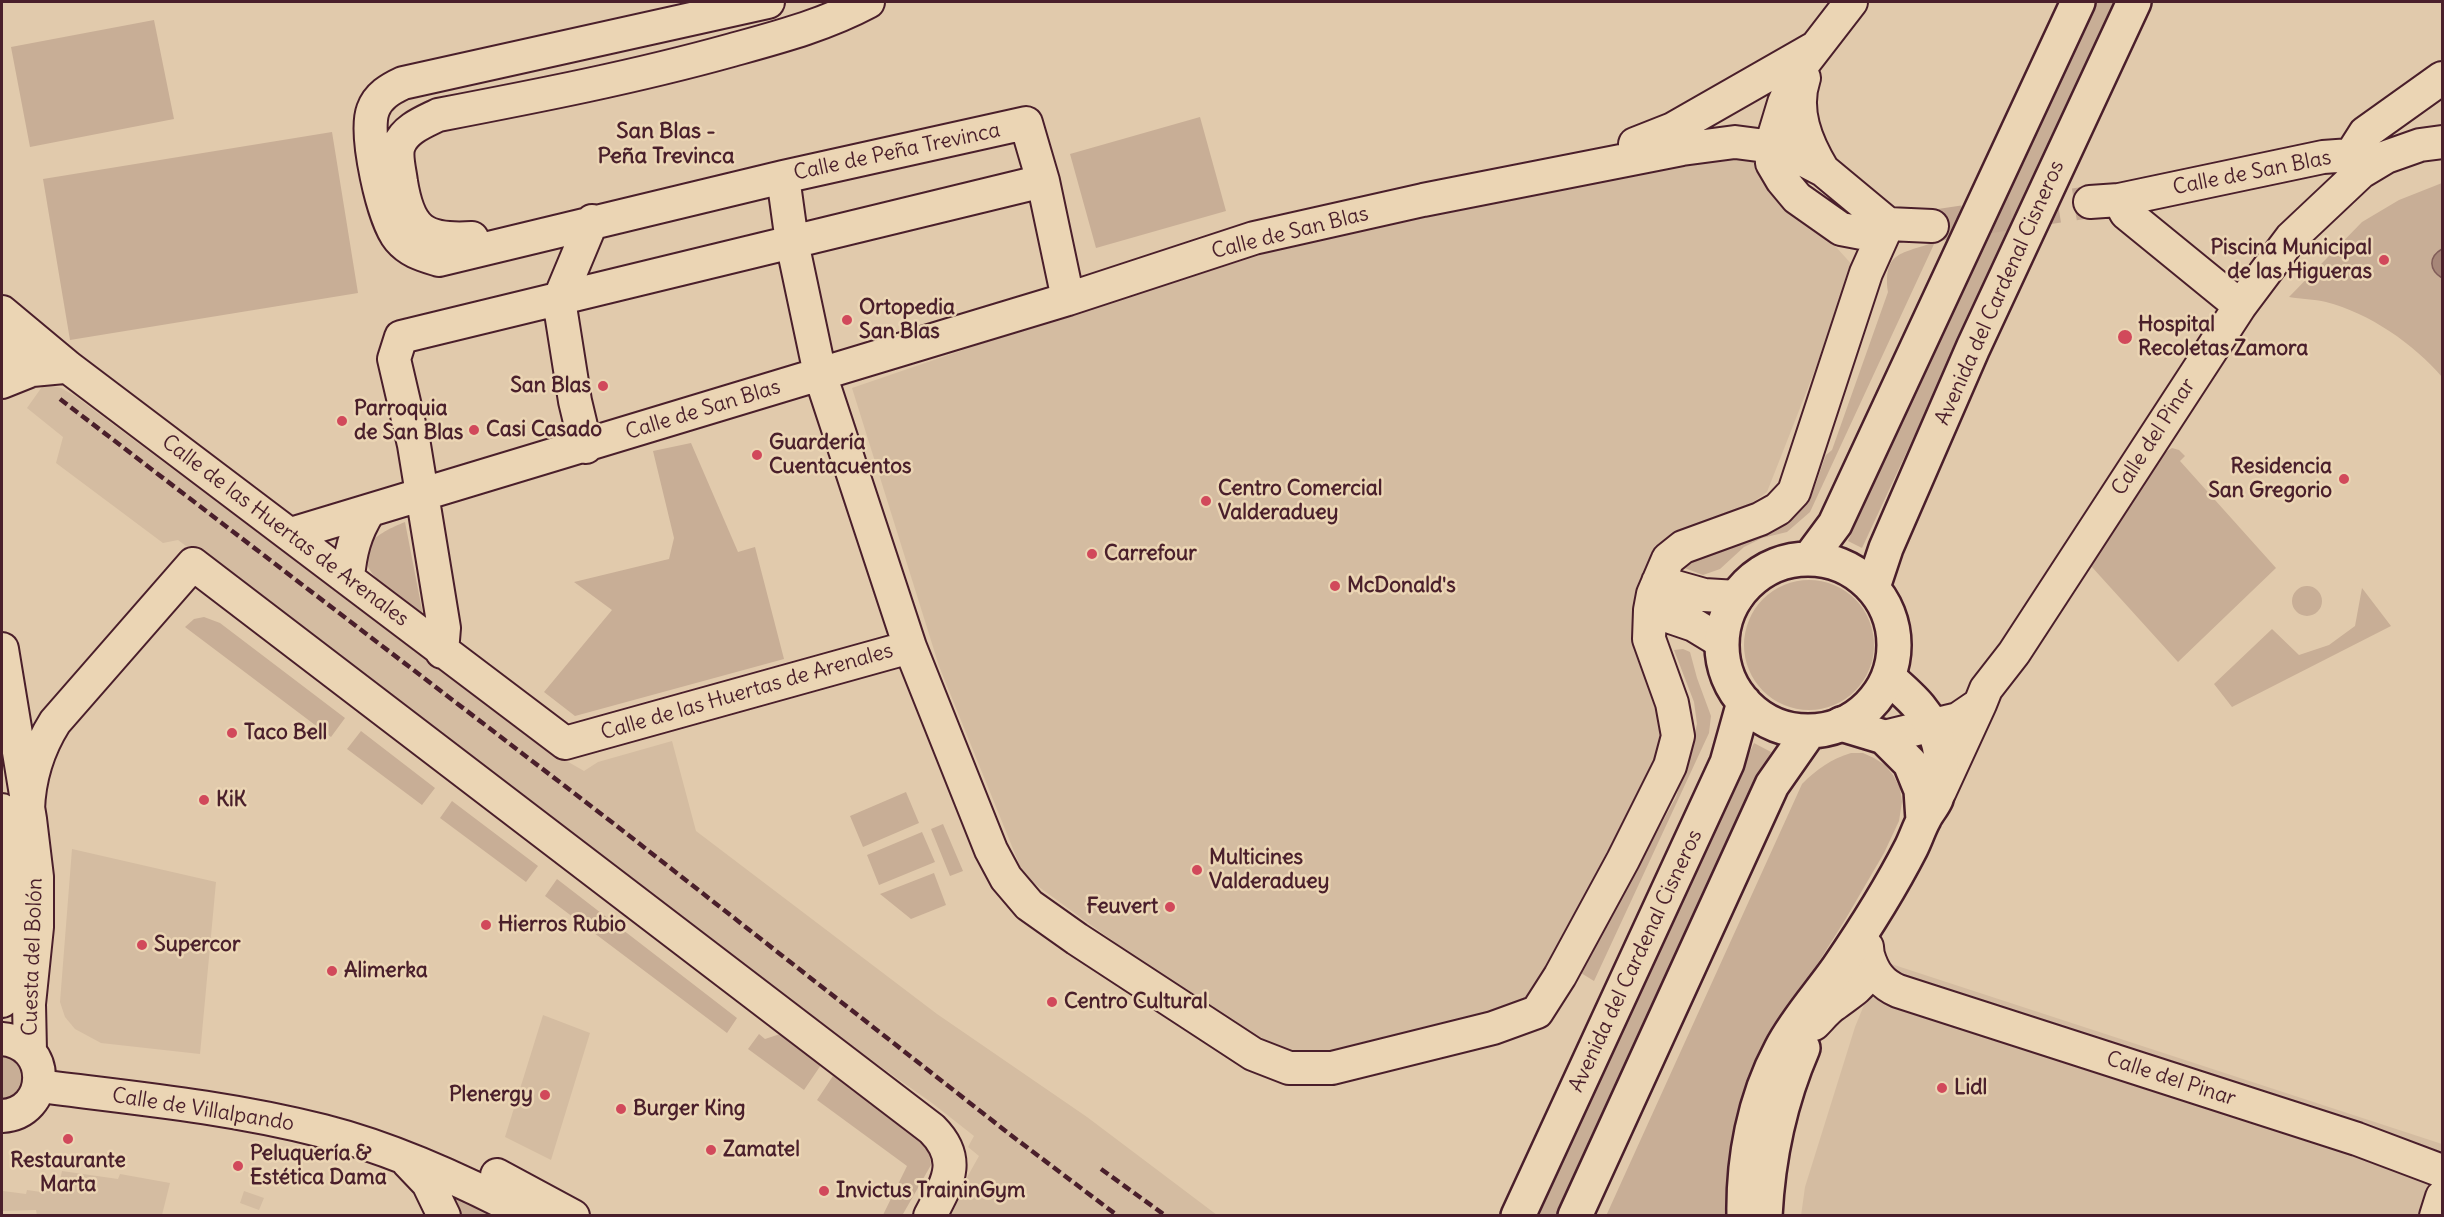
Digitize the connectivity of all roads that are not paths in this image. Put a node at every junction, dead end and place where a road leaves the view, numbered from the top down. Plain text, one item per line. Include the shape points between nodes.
1 (768, 2) edge
2 (868, 2) edge
3 (1851, 2) edge
4 (2078, 2) edge
5 (2134, 2) edge
6 (644, 29) junction
7 (1814, 49) junction
8 (652, 72) junction
9 (2442, 78) edge
10 (2442, 142) edge
11 (1771, 146) junction
12 (2356, 164) junction
13 (1823, 170) junction
14 (1555, 174) junction
15 (783, 177) junction
16 (1043, 181) junction
17 (391, 189) junction
18 (592, 221) junction
19 (1888, 225) junction
20 (1932, 226) tunnel mouth
21 (792, 242) junction
22 (1068, 299) junction
23 (559, 300) junction
24 (2240, 306) junction
25 (2, 312) edge
26 (2, 349) edge
27 (68, 367) junction
28 (820, 374) junction
29 (2, 382) edge
30 (586, 447) junction
31 (421, 495) junction
32 (369, 511) junction
33 (291, 534) junction
34 (1809, 559) junction
35 (348, 578) junction
36 (1873, 587) junction
37 (1654, 596) junction
38 (1737, 597) junction
39 (1722, 642) junction
40 (910, 647) junction
41 (2, 649) edge
42 (442, 652) junction
43 (1889, 678) junction
44 (1983, 696) junction
45 (11, 701) junction
46 (1744, 702) junction
47 (64, 711) junction
48 (1924, 714) junction
49 (1841, 724) junction
50 (1809, 732) junction
51 (1884, 737) junction
52 (15, 810) edge
53 (1929, 810) junction
54 (1857, 959) junction
55 (2, 1001) edge
56 (2, 1039) edge
57 (30, 1051) junction
58 (39, 1086) junction
59 (5, 1118) edge
60 (365, 1144) junction
61 (403, 1158) junction
62 (2442, 1171) edge
63 (2442, 1197) edge
64 (444, 1215) edge
65 (530, 1215) edge
66 (573, 1215) edge
67 (930, 1215) edge
68 (1518, 1215) edge
69 (1575, 1215) edge
70 (1743, 1215) edge
71 (1765, 1215) edge
72 (2436, 1215) edge

1 - 6 street, Calle de Peña Trevinca
2 - 8 street, Calle de Peña Trevinca via 794,33
3 - 7 street
4 - 34 main road via 1835,524
5 - 36 main road, Avenida del Cardenal Cisneros via 1973,348 1886,548
6 - 8 street
6 - 17 street, Calle de Peña Trevinca via 403,83 385,92 373,110 370,130 373,158
7 - 11 street via 1792,86
7 - 13 street via 1801,86 1801,109 1803,130
7 - 14 street via 1672,129
8 - 17 street, Calle de Peña Trevinca via 438,116 415,126 399,145 399,166
9 - 12 street via 2365,133
10 - 12 street, Calle de San Blas
11 - 13 street, Calle de San Blas
11 - 14 street, Calle de San Blas via 1714,144
11 - 19 street via 1772,163 1782,180 1820,217 1840,230 1862,233
12 - 24 street, Calle del Pinar via 2291,238
12 - 24 street, Calle de San Blas via 2323,157 2105,201 2126,213
13 - 19 street, Calle de San Blas
14 - 22 street, Calle de San Blas via 1254,238
15 - 16 street, Calle de Peña Trevinca via 1026,123
15 - 18 street, Calle de Peña Trevinca
15 - 21 street
16 - 21 street
16 - 22 street, Calle de Peña Trevinca
17 - 18 street, Calle de Peña Trevinca via 405,202 414,224 434,237 487,238
18 - 23 street
19 - 20 street
19 - 37 street, Calle de las Huertas de Arenales via 1866,273 1794,492 1778,509 1760,519 1683,547 1668,559
21 - 23 street
21 - 28 street
22 - 28 street, Calle de San Blas
23 - 30 street
23 - 31 street via 400,337 394,359
24 - 44 street, Calle del Pinar
25 - 27 street, Calle de las Huertas de Arenales
26 - 27 street, Calle de las Huertas de Arenales via 40,356
27 - 29 street via 32,370
27 - 33 street, Calle de las Huertas de Arenales
28 - 30 street, Calle de San Blas
28 - 40 street
30 - 31 street, Calle de San Blas
31 - 32 street, Calle de San Blas
31 - 42 street via 444,628
32 - 33 street, Calle de San Blas
32 - 35 street via 355,536
33 - 35 street, Calle de las Huertas de Arenales
34 - 36 main road via 1846,567
34 - 38 main road via 1781,563 1760,574
35 - 42 street, Calle de las Huertas de Arenales
36 - 43 main road via 1890,616 1895,649
37 - 38 street
37 - 39 street
37 - 40 street, Calle de las Huertas de Arenales via 1649,639 1672,703 1678,736 1670,766 1623,860 1537,1012 1493,1028 1332,1068 1289,1068 1253,1054 1029,905 1006,878 991,850
38 - 39 main road
39 - 46 main road via 1732,686
40 - 42 street, Calle de las Huertas de Arenales via 565,743
41 - 45 street, Cuesta del Bolón
43 - 48 main road
43 - 49 main road via 1873,703 1859,716
44 - 48 street, Calle del Pinar via 1958,718
44 - 53 street, Calle del Pinar
45 - 47 street via 18,713 38,723
45 - 52 street, Cuesta del Bolón
46 - 50 main road via 1774,725
46 - 68 main road, Avenida del Cardenal Cisneros via 1727,763
47 - 52 street via 49,731 30,783
47 - 67 street via 193,564 932,1129 942,1140 950,1169
48 - 51 street, Calle del Pinar
48 - 53 main road via 1940,747 1940,776
49 - 50 main road
49 - 51 main road
50 - 69 main road via 1772,785
51 - 53 main road via 1910,763
52 - 55 street, Cuesta del Bolón via 12,942
52 - 57 street, Cuesta del Bolón via 36,863 38,902 29,1004
53 - 54 main road
54 - 62 street, Calle del Pinar via 1871,987 1898,991 2357,1139
54 - 70 main road via 1789,1034 1764,1084 1748,1149
54 - 71 main road via 1814,1024 1791,1076 1778,1122
56 - 57 street via 17,1042
57 - 58 street, Cuesta del Bolón via 37,1065
58 - 59 street via 27,1106
58 - 60 street, Calle de Villalpando via 176,1102 293,1124
60 - 61 street, Calle de Villalpando
60 - 66 street, Calle de Villalpando via 420,1142 497,1175
61 - 64 street via 428,1183
61 - 65 street, Calle de Villalpando
63 - 72 street

